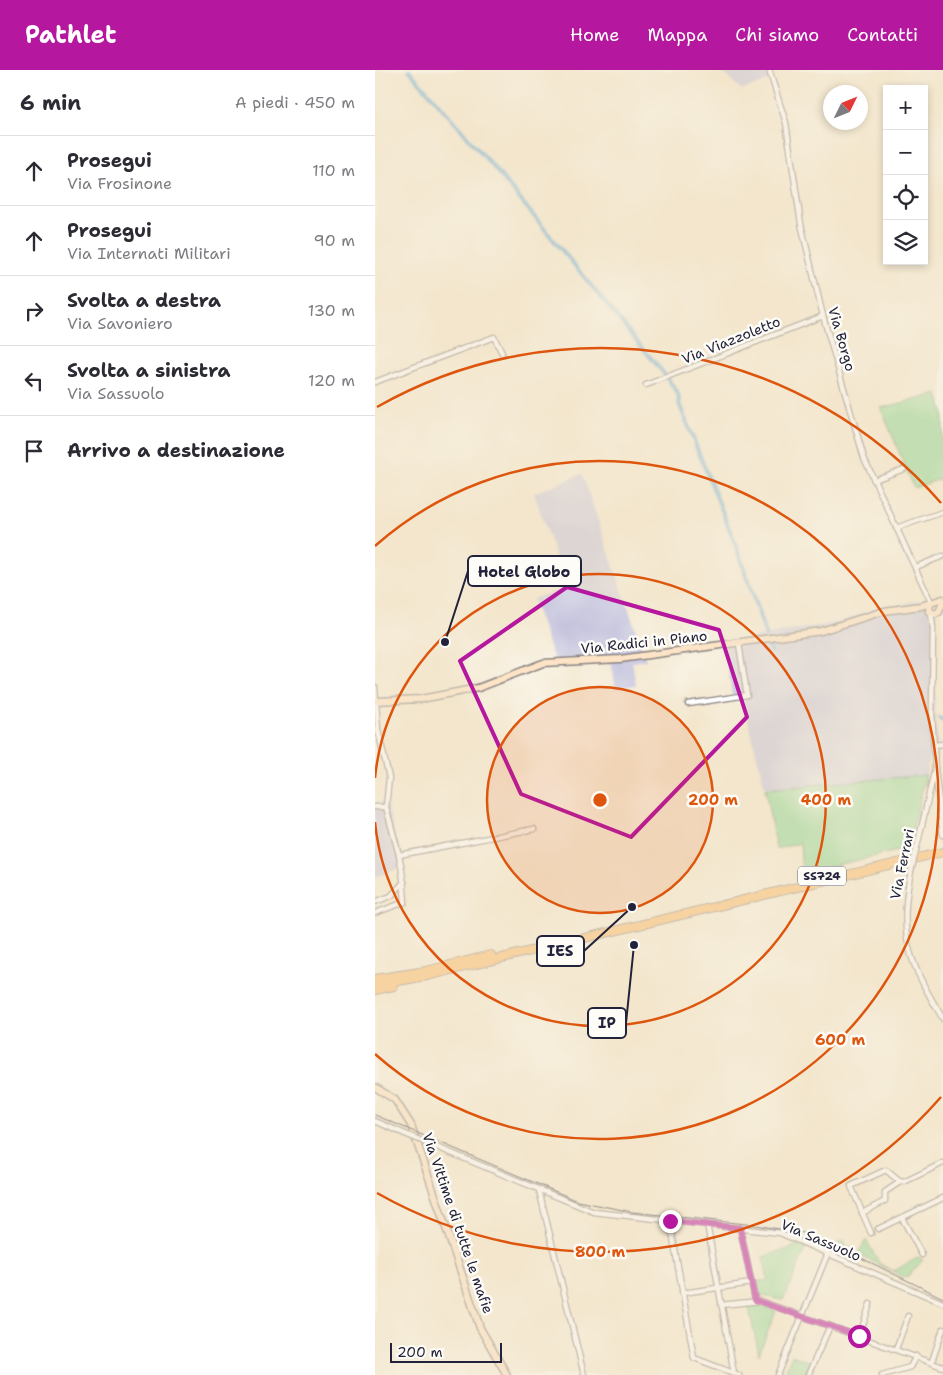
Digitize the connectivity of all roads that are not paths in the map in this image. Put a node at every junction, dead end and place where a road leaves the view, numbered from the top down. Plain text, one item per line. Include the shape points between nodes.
1 (769, 70) edge
2 (823, 316) junction
3 (502, 353) dead end
4 (375, 382) edge
5 (646, 385) dead end
6 (904, 469) dead end
7 (874, 480) junction
8 (943, 512) edge
9 (896, 528) junction
10 (943, 556) edge
11 (916, 566) junction
12 (932, 602) junction
13 (941, 605) edge
14 (916, 606) junction
15 (929, 611) junction
16 (933, 627) junction
17 (739, 644) junction
18 (375, 687) edge
19 (375, 701) edge
20 (688, 704) dead end
21 (943, 744) edge
22 (934, 745) junction
23 (935, 768) junction
24 (375, 806) edge
25 (386, 807) junction
26 (534, 829) dead end
27 (943, 835) edge
28 (943, 846) edge
29 (943, 852) edge
30 (399, 855) junction
31 (404, 882) junction
32 (375, 902) edge
33 (375, 913) edge
34 (427, 976) junction
35 (375, 977) edge
36 (375, 985) edge
37 (375, 990) edge
38 (943, 1018) edge
39 (375, 1087) edge
40 (375, 1121) edge
41 (943, 1163) edge
42 (900, 1182) junction
43 (539, 1190) junction
44 (942, 1200) edge
45 (862, 1213) junction
46 (902, 1218) junction
47 (670, 1221) junction
48 (707, 1224) junction
49 (740, 1228) junction
50 (878, 1230) dead end
51 (871, 1233) dead end
52 (828, 1253) junction
53 (922, 1254) dead end
54 (752, 1283) junction
55 (718, 1288) junction
56 (682, 1293) junction
57 (755, 1300) junction
58 (943, 1303) edge
59 (870, 1304) dead end
60 (721, 1305) junction
61 (802, 1316) junction
62 (908, 1316) dead end
63 (830, 1326) junction
64 (943, 1329) edge
65 (859, 1336) junction
66 (896, 1349) junction
67 (916, 1356) junction
68 (931, 1361) junction
69 (943, 1366) edge
70 (734, 1373) junction
71 (507, 1375) edge
72 (584, 1375) edge
73 (739, 1375) edge
74 (777, 1375) edge
75 (809, 1375) edge
76 (882, 1375) edge

1 - 2 street, Via Borgo via 786,124 801,224
2 - 5 street, Via Viazzoletto
2 - 7 street, Via Borgo via 864,458
3 - 4 street via 495,337
6 - 7 street
7 - 9 street, Via Borgo
8 - 9 street
9 - 11 street, Via Borgo
10 - 11 street
11 - 12 street, Via Borgo
12 - 13 street
12 - 14 street, Via Radici in Piano
12 - 15 street
13 - 15 street, Via Radici in Piano
13 - 16 street, Via Ferrari
14 - 15 street, Via Radici in Piano
14 - 17 street, Via Radici in Piano via 885,611 821,632
15 - 16 street, Via Ferrari
16 - 22 street, Via Ferrari
17 - 19 street, Via Radici in Piano via 620,659 543,663 477,688 421,699
17 - 20 street via 747,695
18 - 19 street
19 - 25 street via 389,778
21 - 22 street
22 - 23 street, Via Ferrari
23 - 27 street, Via Ferrari
23 - 38 street, Via Ferrari, bridge via 904,916 907,947 921,981
24 - 25 street
25 - 30 street
26 - 30 street
28 - 35 highway, SS724 via 425,971
29 - 34 highway
30 - 31 street
31 - 32 street via 391,896
31 - 33 street via 404,903
34 - 36 highway
34 - 37 highway
39 - 71 street, Via Vittime di tutte le mafie via 395,1100 411,1125 481,1328
40 - 43 street, Via Sassuolo, bridge
41 - 42 street
42 - 45 street via 885,1192 885,1202
42 - 45 street via 886,1170 851,1186
43 - 47 street, Via Sassuolo via 594,1212
43 - 72 street
44 - 46 street
45 - 51 street
46 - 50 street
46 - 53 street
47 - 48 street, Via Sassuolo
47 - 56 street
48 - 49 street, Via Sassuolo
48 - 55 street
49 - 52 street, Via Sassuolo via 780,1233
49 - 54 street
52 - 58 street, Via Sassuolo
52 - 61 street
54 - 55 street
54 - 57 street
55 - 56 street
55 - 60 street
56 - 70 street via 693,1358
57 - 60 street
57 - 61 street
59 - 65 street
60 - 70 street
61 - 63 street
61 - 74 street
62 - 66 street
63 - 65 street
63 - 75 street
64 - 68 street
65 - 66 street
66 - 67 street
67 - 68 street
67 - 76 street via 910,1367
68 - 69 street
70 - 73 street

